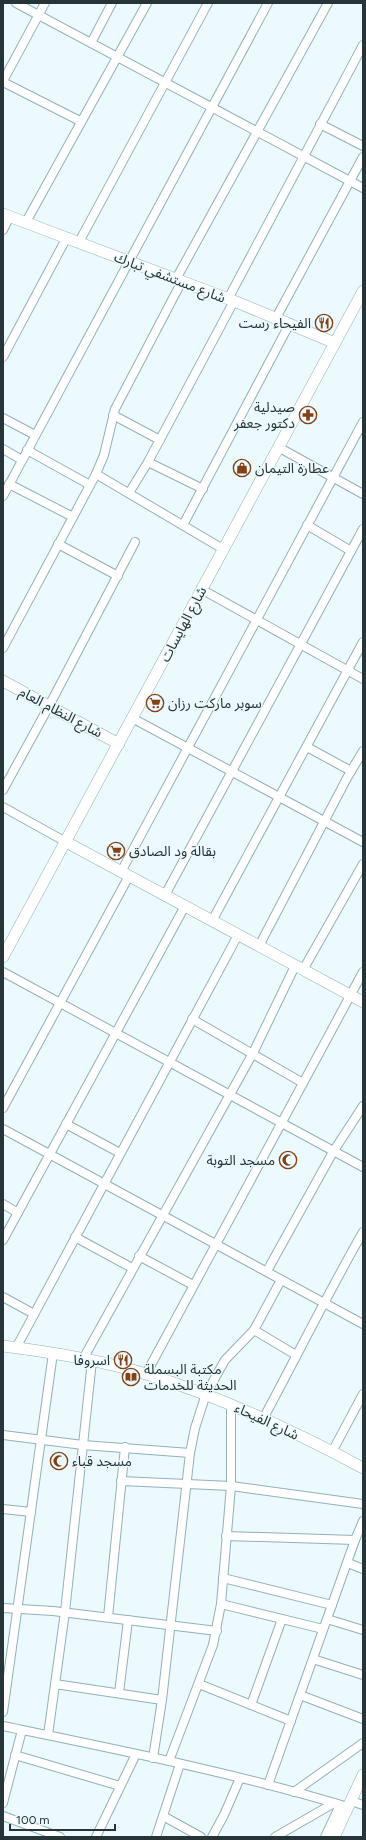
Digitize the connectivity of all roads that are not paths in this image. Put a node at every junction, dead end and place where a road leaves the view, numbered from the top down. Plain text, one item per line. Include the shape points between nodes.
1 (16, 3) edge
2 (44, 3) edge
3 (112, 3) edge
4 (147, 3) edge
5 (208, 3) edge
6 (268, 3) edge
7 (328, 3) edge
8 (38, 15) junction
9 (91, 43) junction
10 (363, 44) edge
11 (117, 57) junction
12 (3, 82) edge
13 (165, 83) junction
14 (211, 108) junction
15 (80, 121) junction
16 (320, 124) junction
17 (258, 132) junction
18 (363, 146) edge
19 (303, 157) junction
20 (363, 157) edge
21 (350, 182) junction
22 (363, 188) edge
23 (7, 215) edge
24 (26, 222) junction
25 (3, 230) edge
26 (67, 237) junction
27 (79, 242) junction
28 (129, 261) junction
29 (179, 280) junction
30 (363, 291) edge
31 (231, 300) junction
32 (360, 303) edge
33 (276, 318) junction
34 (290, 324) junction
35 (334, 343) junction
36 (3, 357) edge
37 (113, 415) junction
38 (3, 418) edge
39 (363, 422) edge
40 (35, 435) junction
41 (160, 440) junction
42 (278, 447) junction
43 (3, 450) edge
44 (27, 450) junction
45 (22, 460) junction
46 (148, 462) junction
47 (96, 474) junction
48 (332, 477) junction
49 (9, 484) junction
50 (90, 485) junction
51 (203, 489) junction
52 (129, 493) junction
53 (363, 494) edge
54 (3, 496) edge
55 (73, 517) junction
56 (183, 525) junction
57 (307, 525) junction
58 (363, 529) edge
59 (135, 542) dead end
60 (58, 544) junction
61 (223, 549) junction
62 (351, 550) junction
63 (118, 576) junction
64 (201, 589) junction
65 (256, 619) junction
66 (363, 642) edge
67 (302, 644) junction
68 (3, 648) edge
69 (348, 670) junction
70 (363, 679) edge
71 (3, 681) edge
72 (50, 706) junction
73 (132, 718) junction
74 (119, 744) junction
75 (307, 747) junction
76 (188, 748) junction
77 (363, 751) edge
78 (232, 772) junction
79 (351, 772) junction
80 (3, 790) edge
81 (280, 797) junction
82 (3, 807) edge
83 (325, 821) junction
84 (66, 842) junction
85 (363, 842) edge
86 (363, 864) edge
87 (125, 874) junction
88 (165, 895) junction
89 (185, 906) junction
90 (212, 921) junction
91 (238, 935) junction
92 (260, 946) junction
93 (3, 957) edge
94 (299, 968) junction
95 (3, 972) edge
96 (363, 972) edge
97 (350, 995) junction
98 (363, 1002) edge
99 (60, 1003) junction
100 (192, 1019) junction
101 (116, 1034) junction
102 (253, 1053) junction
103 (169, 1062) junction
104 (303, 1083) junction
105 (230, 1095) junction
106 (3, 1108) edge
107 (362, 1108) edge
108 (281, 1123) junction
109 (66, 1124) junction
110 (3, 1129) edge
111 (333, 1152) junction
112 (120, 1153) junction
113 (50, 1154) junction
114 (363, 1168) edge
115 (104, 1184) junction
116 (3, 1204) edge
117 (18, 1213) junction
118 (162, 1215) junction
119 (363, 1232) edge
120 (75, 1237) junction
121 (3, 1240) edge
122 (216, 1244) junction
123 (139, 1256) junction
124 (132, 1268) junction
125 (267, 1271) junction
126 (280, 1280) junction
127 (193, 1285) junction
128 (3, 1296) edge
129 (323, 1302) junction
130 (34, 1314) junction
131 (363, 1324) edge
132 (254, 1330) junction
133 (3, 1346) edge
134 (16, 1348) junction
135 (53, 1354) junction
136 (296, 1354) junction
137 (88, 1360) junction
138 (146, 1374) junction
139 (206, 1394) junction
140 (363, 1394) edge
141 (231, 1404) junction
142 (263, 1419) junction
143 (3, 1435) edge
144 (42, 1439) junction
145 (83, 1445) junction
146 (125, 1447) junction
147 (332, 1452) junction
148 (190, 1453) junction
149 (363, 1468) edge
150 (121, 1481) junction
151 (186, 1483) junction
152 (231, 1486) junction
153 (363, 1504) edge
154 (3, 1508) edge
155 (32, 1512) junction
156 (363, 1521) edge
157 (226, 1536) junction
158 (359, 1536) edge
159 (348, 1563) junction
160 (363, 1569) edge
161 (223, 1578) junction
162 (221, 1604) junction
163 (332, 1605) junction
164 (3, 1608) edge
165 (17, 1609) junction
166 (65, 1612) junction
167 (108, 1617) junction
168 (282, 1619) junction
169 (327, 1619) junction
170 (128, 1620) junction
171 (170, 1624) junction
172 (323, 1628) junction
173 (363, 1630) edge
174 (217, 1631) junction
175 (312, 1659) junction
176 (7, 1661) edge
177 (363, 1676) edge
178 (55, 1684) junction
179 (199, 1684) junction
180 (119, 1693) junction
181 (300, 1695) junction
182 (162, 1700) junction
183 (251, 1705) junction
184 (3, 1712) edge
185 (363, 1719) edge
186 (291, 1721) junction
187 (3, 1726) edge
188 (22, 1730) junction
189 (48, 1735) junction
190 (363, 1743) edge
191 (136, 1754) junction
192 (16, 1755) junction
193 (153, 1758) junction
194 (169, 1761) junction
195 (180, 1764) junction
196 (363, 1775) edge
197 (240, 1778) junction
198 (268, 1785) junction
199 (120, 1786) junction
200 (363, 1791) edge
201 (294, 1792) junction
202 (3, 1802) edge
203 (348, 1805) edge
204 (3, 1816) edge
205 (163, 1816) junction
206 (60, 1837) edge
207 (96, 1837) edge
208 (156, 1837) edge
209 (201, 1837) edge
210 (212, 1837) edge
211 (275, 1837) edge
212 (325, 1837) edge
213 (334, 1837) edge
214 (342, 1837) edge

1 - 8 street
2 - 8 street
3 - 9 street
4 - 11 street
5 - 13 street
6 - 14 street
7 - 17 street
8 - 9 street
8 - 12 street
9 - 11 street
10 - 16 street
11 - 13 street
11 - 15 street
12 - 15 street
13 - 14 street
13 - 27 street
14 - 17 street
14 - 28 street
15 - 24 street
16 - 18 street
16 - 19 street
17 - 19 street
17 - 29 street
19 - 21 street
19 - 31 street
20 - 21 street
21 - 22 street
21 - 33 street
23 - 24 street, شارع مستشفي تبارك
23 - 25 street
24 - 26 street, شارع مستشفي تبارك
26 - 27 street, شارع مستشفي تبارك
26 - 36 street
27 - 28 street, شارع مستشفي تبارك
28 - 29 street, شارع مستشفي تبارك
28 - 40 street
29 - 31 street, شارع مستشفي تبارك
29 - 37 street
30 - 32 street, شارع الهايسات
31 - 33 street, شارع مستشفي تبارك
31 - 41 street
32 - 35 street, شارع الهايسات
33 - 34 street, شارع مستشفي تبارك
34 - 35 street, شارع مستشفي تبارك
34 - 51 street
35 - 42 street, شارع الهايسات
37 - 41 street
37 - 47 street via 106,448
38 - 40 street
39 - 48 street
40 - 44 street
41 - 46 street
42 - 48 street
42 - 61 street, شارع الهايسات
43 - 45 street
44 - 45 street
44 - 50 street
45 - 49 street
46 - 51 street
46 - 52 street
47 - 50 street
47 - 52 street
48 - 53 street
48 - 57 street
49 - 54 street
49 - 55 street
50 - 55 street
51 - 56 street
52 - 56 street
55 - 60 street
56 - 61 street
57 - 62 street
57 - 65 street
58 - 62 street
59 - 63 street
60 - 63 street
60 - 68 street
61 - 64 street, شارع الهايسات
62 - 67 street
63 - 72 street
64 - 65 street
64 - 73 street, شارع الهايسات
65 - 67 street
65 - 76 street
66 - 69 street
67 - 69 street
67 - 78 street
69 - 70 street
69 - 75 street
71 - 72 street, شارع النظام العام
72 - 74 street, شارع النظام العام
72 - 80 street
73 - 74 street, شارع الهايسات
73 - 76 street
74 - 84 street, شارع الهايسات
75 - 79 street
75 - 81 street
76 - 78 street
76 - 87 street
77 - 79 street
78 - 81 street
78 - 88 street
79 - 83 street
81 - 83 street
81 - 90 street
82 - 84 street
83 - 85 street
83 - 92 street
84 - 87 street
84 - 93 street, شارع الهايسات
86 - 94 street
87 - 88 street
87 - 99 street
88 - 89 street
89 - 90 street
89 - 101 street
90 - 91 street
91 - 92 street
91 - 100 street
92 - 94 street
94 - 97 street
94 - 102 street
95 - 99 street
96 - 97 street
97 - 98 street
97 - 104 street
99 - 101 street
99 - 106 street
100 - 102 street
100 - 103 street
101 - 103 street
101 - 109 street
102 - 104 street
102 - 105 street
103 - 105 street
103 - 112 street
104 - 108 street
105 - 108 street
105 - 118 street
107 - 111 street
108 - 111 street
108 - 122 street
109 - 112 street
109 - 113 street
110 - 113 street
111 - 114 street
111 - 125 street
112 - 115 street
113 - 115 street
113 - 117 street
115 - 118 street
115 - 120 street
116 - 117 street
117 - 121 street
118 - 122 street
118 - 123 street
119 - 129 street
120 - 124 street
120 - 130 street
122 - 125 street
122 - 127 street
123 - 124 street
123 - 127 street
124 - 137 street
125 - 126 street
126 - 129 street
126 - 132 street
127 - 138 street
128 - 130 street
129 - 131 street
129 - 136 street
130 - 134 street
132 - 136 street
132 - 139 street via 225,1360
133 - 134 street, شارع الفيحاء
134 - 135 street, شارع الفيحاء
135 - 137 street, شارع الفيحاء
135 - 144 street
136 - 142 street via 294,1363
137 - 138 street, شارع الفيحاء
137 - 145 street
138 - 139 street, شارع الفيحاء
139 - 141 street, شارع الفيحاء
139 - 148 street
140 - 147 street
141 - 142 street, شارع الفيحاء
141 - 152 street
142 - 147 street, شارع الفيحاء
143 - 144 street
144 - 145 street
144 - 155 street
145 - 146 street
145 - 166 street
146 - 148 street
146 - 150 street
147 - 149 street, شارع الفيحاء
148 - 151 street
150 - 151 street
150 - 167 street
151 - 152 street
151 - 171 street
152 - 153 street
152 - 157 street
154 - 155 street
155 - 165 street
156 - 158 street
157 - 158 street
157 - 161 street
158 - 159 street
159 - 160 street
159 - 163 street
161 - 162 street
161 - 163 street
162 - 168 street
162 - 174 street
163 - 169 street
164 - 165 street
165 - 166 street
165 - 176 street
166 - 167 street
166 - 178 street
167 - 170 street
168 - 172 street
168 - 183 street
169 - 172 street
169 - 173 street
170 - 171 street
170 - 180 street
171 - 174 street
171 - 182 street
172 - 175 street
174 - 179 street
175 - 177 street
175 - 181 street
176 - 184 street
178 - 180 street
178 - 189 street
179 - 183 street
179 - 194 street
180 - 182 street
181 - 185 street
181 - 186 street
182 - 193 street
183 - 186 street
186 - 198 street
187 - 188 street
188 - 189 street
188 - 192 street
189 - 191 street
190 - 201 street
191 - 193 street
191 - 199 street
192 - 199 street
192 - 202 street
193 - 194 street
194 - 195 street
195 - 197 street
195 - 205 street
196 - 203 street
197 - 198 street
197 - 210 street
198 - 201 street
199 - 207 street
200 - 203 street
201 - 203 street
203 - 211 street
203 - 212 street
203 - 213 street
203 - 214 street
204 - 206 street
205 - 208 street
205 - 209 street

